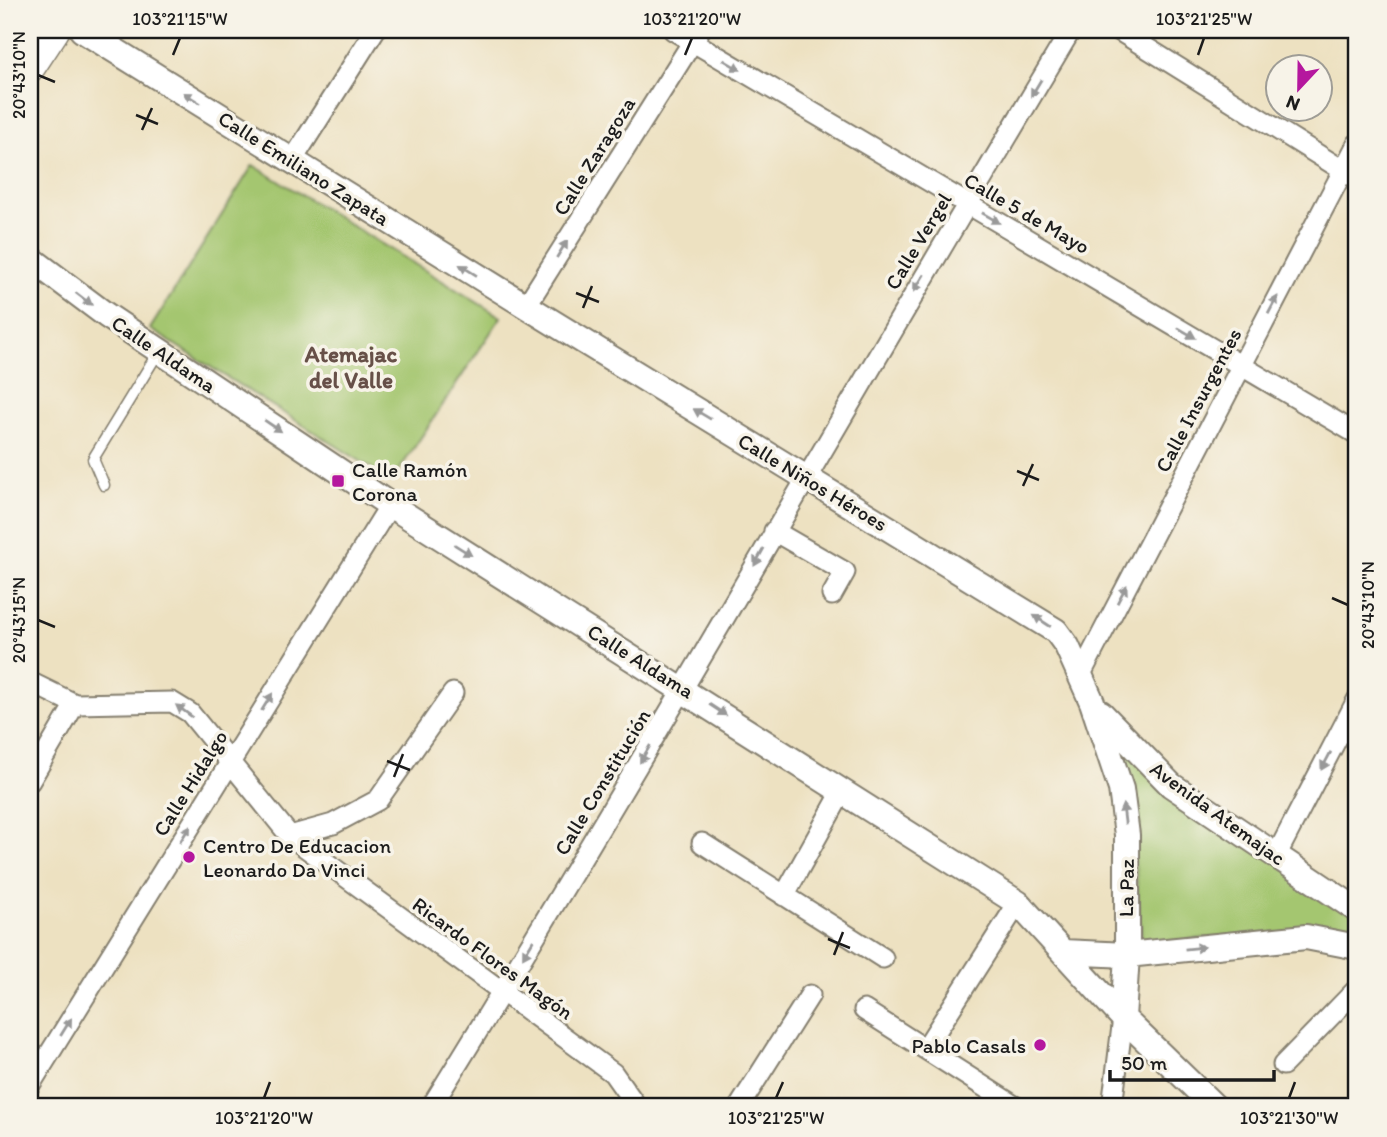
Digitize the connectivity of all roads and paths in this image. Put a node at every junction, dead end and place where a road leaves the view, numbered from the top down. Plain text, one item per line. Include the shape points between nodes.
1 (53, 30) edge
2 (82, 30) edge
3 (375, 30) edge
4 (673, 30) edge
5 (1071, 30) edge
6 (1118, 30) edge
7 (697, 36) edge
8 (30, 65) edge
9 (1357, 144) edge
10 (292, 161) junction
11 (1350, 175) edge
12 (966, 204) junction
13 (30, 258) edge
14 (526, 306) junction
15 (159, 351) junction
16 (1242, 366) junction
17 (1357, 434) edge
18 (804, 476) junction
19 (104, 485) dead end
20 (390, 505) junction
21 (774, 531) junction
22 (832, 595) dead end
23 (1080, 676) junction
24 (30, 682) edge
25 (684, 689) junction
26 (453, 693) dead end
27 (1357, 700) edge
28 (1091, 702) junction
29 (75, 704) junction
30 (231, 760) junction
31 (30, 781) edge
32 (843, 790) junction
33 (290, 836) junction
34 (702, 844) dead end
35 (1276, 856) junction
36 (784, 895) junction
37 (1018, 903) junction
38 (1357, 910) edge
39 (1357, 947) edge
40 (1063, 953) junction
41 (1127, 955) junction
42 (883, 958) dead end
43 (1357, 989) edge
44 (501, 994) junction
45 (810, 995) dead end
46 (864, 1010) dead end
47 (1123, 1018) junction
48 (925, 1049) junction
49 (1283, 1065) dead end
50 (30, 1085) edge
51 (431, 1107) edge
52 (637, 1107) edge
53 (739, 1107) edge
54 (1016, 1107) edge
55 (1112, 1107) edge
56 (1215, 1107) edge

1 - 8 main road
10 -> 2 street, Calle Emiliano Zapata
3 - 10 street
4 - 7 street, Calle 5 de Mayo
5 -> 12 street, Calle Vergel
6 - 11 street
7 -> 12 street, Calle 5 de Mayo
14 -> 7 street, Calle Zaragoza
9 - 11 street, Calle Insurgentes
14 -> 10 street, Calle Emiliano Zapata
16 -> 11 street, Calle Insurgentes
12 -> 16 street, Calle 5 de Mayo
12 -> 18 street, Calle Vergel
13 -> 15 street, Calle Aldama
18 -> 14 street, Calle Niños Héroes
15 - 19 lane via 93,459
15 -> 20 street, Calle Aldama
16 - 17 street, Calle 5 de Mayo
23 -> 16 street, Calle Insurgentes
18 - 21 street, Calle Constitución
23 -> 18 street, Calle Niños Héroes via 1056,631
20 -> 25 street, Calle Aldama
30 -> 20 street, Calle Hidalgo
21 - 22 street via 845,572
21 -> 25 street, Calle Constitución
23 - 28 street, La Paz
24 - 29 street
25 -> 32 street, Calle Aldama
25 -> 44 street, Calle Constitución
26 - 33 street via 378,800 333,824
27 -> 35 street
28 - 35 street, Avenida Atemajac via 1171,785
41 -> 28 street, La Paz via 1121,789
30 -> 29 street, Ricardo Flores Magón via 190,713 172,702
29 - 31 street
30 - 33 street, Ricardo Flores Magón
50 -> 30 street, Calle Hidalgo
32 - 36 street
32 - 37 street, Calle Aldama
33 - 44 street, Ricardo Flores Magón
34 - 36 street
35 - 38 street, Avenida Atemajac
36 - 42 street
37 - 40 street, Calle Aldama
37 - 48 street
41 -> 39 street via 1284,937 1326,939
40 - 41 street
40 - 47 street, Calle Aldama
41 - 47 street, La Paz
43 - 49 street
44 - 51 street, Calle Constitución
44 - 52 street, Ricardo Flores Magón via 613,1073
45 - 53 street
46 - 48 street
47 - 55 street, La Paz
47 - 56 street, Calle Aldama
48 - 54 street

